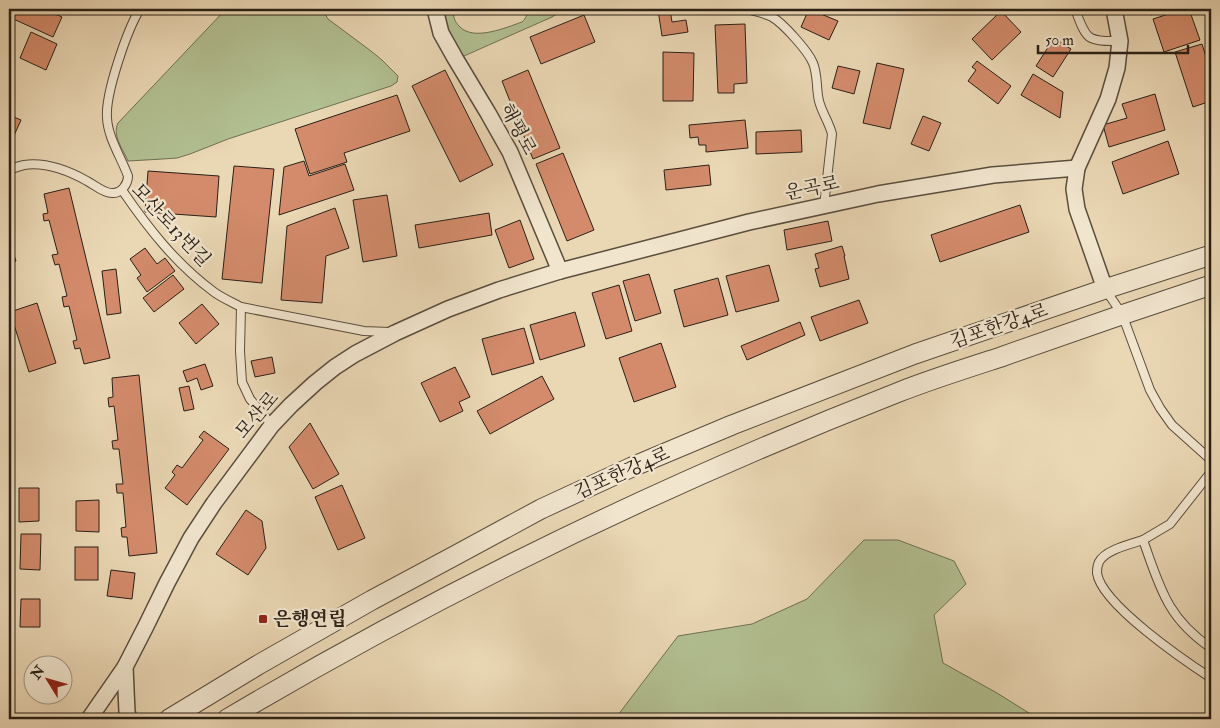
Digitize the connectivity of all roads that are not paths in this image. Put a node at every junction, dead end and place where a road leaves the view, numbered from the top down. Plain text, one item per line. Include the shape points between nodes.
1 (140, 9) edge
2 (435, 9) edge
3 (746, 9) edge
4 (1075, 9) edge
5 (1114, 9) edge
6 (1120, 41) junction
7 (1077, 168) junction
8 (9, 170) edge
9 (122, 190) junction
10 (824, 206) junction
11 (1211, 255) edge
12 (560, 271) junction
13 (1211, 285) edge
14 (1105, 290) junction
15 (241, 307) junction
16 (1122, 314) junction
17 (395, 332) junction
18 (272, 424) junction
19 (1211, 460) edge
20 (1211, 472) edge
21 (1143, 540) junction
22 (1211, 648) edge
23 (125, 668) junction
24 (1211, 678) edge
25 (88, 719) edge
26 (129, 719) edge
27 (169, 719) edge
28 (227, 719) edge

1 - 9 lane via 117,68 108,102 110,134 128,176
2 - 12 street, 해평로 via 441,33 510,152
3 - 10 lane via 779,21 813,64 817,95 832,134
4 - 6 lane via 1090,38
5 - 6 street
6 - 7 street via 1108,100
7 - 10 street, 운곡로 via 993,175
7 - 14 street via 1074,189 1077,209
8 - 9 lane, 모산로13번길 via 37,164 73,174 106,192
9 - 15 lane, 모산로13번길 via 173,256 216,294
10 - 12 street, 운곡로
11 - 14 street, 김포한강4로
12 - 17 street, 모산로 via 499,290
13 - 16 street, 김포한강4로
14 - 16 lane
14 - 27 street, 김포한강4로 via 915,354 624,471 541,510 372,600
15 - 17 lane, 모산로13번길 via 364,332
15 - 18 lane via 242,382 250,399
16 - 19 lane via 1150,390 1160,408 1172,425
16 - 28 street, 김포한강4로 via 901,391 764,446 620,511 505,566 380,632
17 - 18 street, 모산로 via 335,367
18 - 23 street, 모산로 via 191,538
20 - 21 lane via 1170,524
21 - 22 lane via 1170,607 1182,623
21 - 24 lane via 1106,554 1099,561 1097,572 1101,584 1140,627
23 - 25 street
23 - 26 street, 모산로

